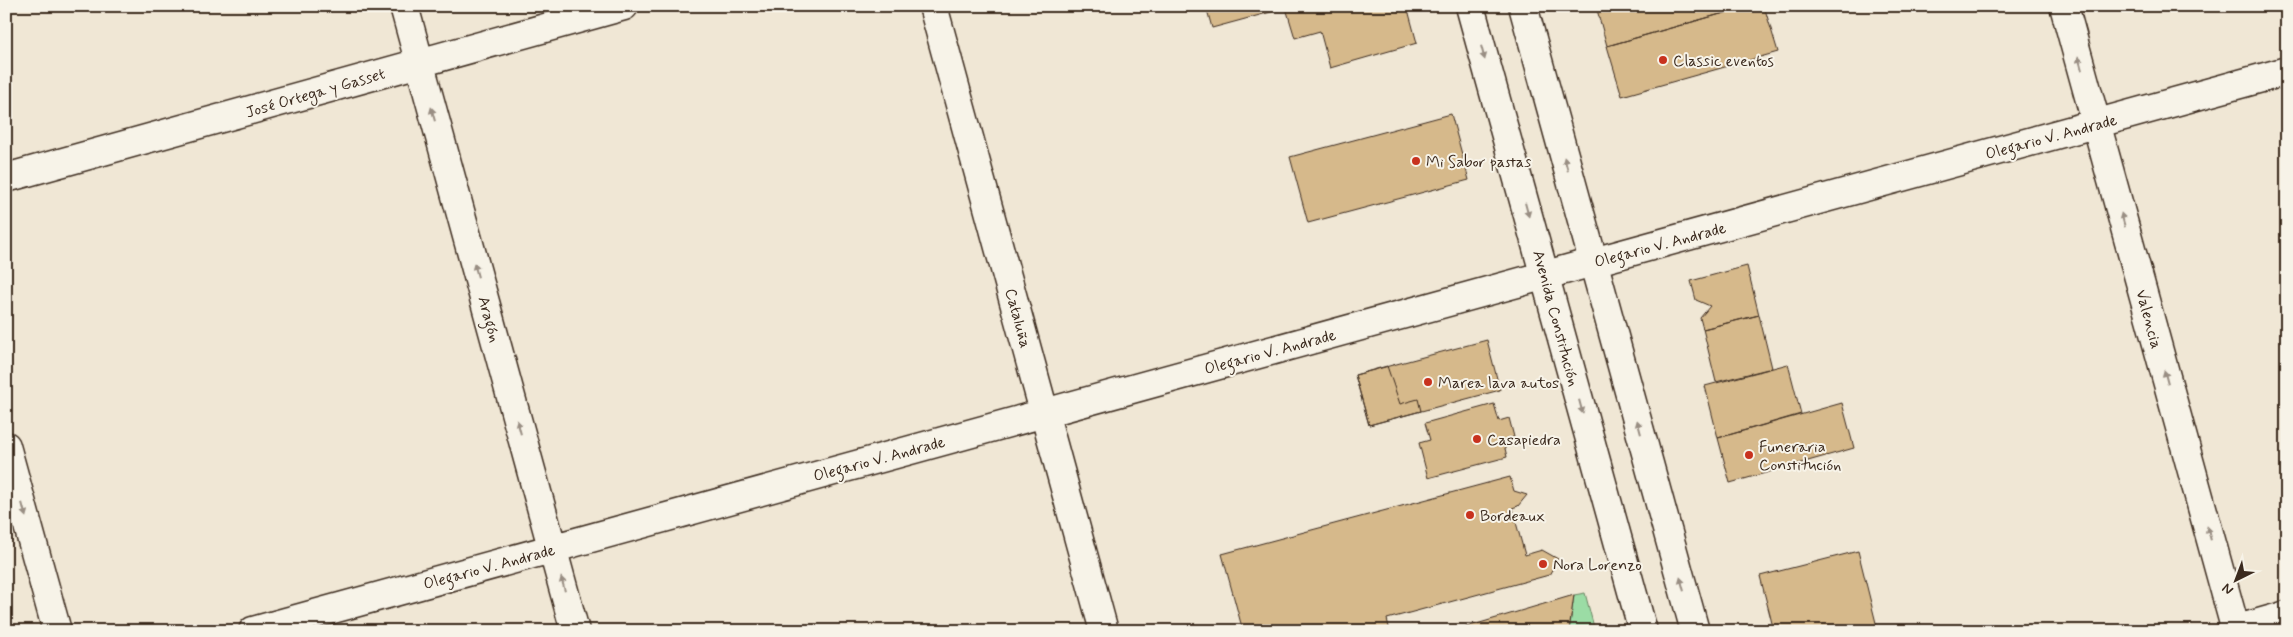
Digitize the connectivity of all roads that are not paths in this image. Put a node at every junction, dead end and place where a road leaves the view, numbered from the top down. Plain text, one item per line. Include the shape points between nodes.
1 (404, 6) edge
2 (624, 6) edge
3 (933, 6) edge
4 (1470, 6) edge
5 (1523, 6) edge
6 (2064, 6) edge
7 (419, 63) junction
8 (2287, 71) edge
9 (2096, 124) junction
10 (6, 178) edge
11 (1593, 262) junction
12 (1545, 276) junction
13 (1045, 413) junction
14 (6, 446) edge
15 (553, 548) junction
16 (2287, 615) edge
17 (2234, 630) edge
18 (57, 631) edge
19 (253, 631) edge
20 (575, 631) edge
21 (1104, 631) edge
22 (1643, 631) edge
23 (1695, 631) edge

1 - 7 street, Aragón
2 - 7 street, José Ortega y Gasset
3 - 13 street, Cataluña
4 -> 12 street, Avenida Constitución
11 -> 5 street
9 -> 6 street, Valencia
7 - 10 street, José Ortega y Gasset
15 -> 7 street, Aragón
8 - 9 street, Olegario V. Andrade
9 - 11 street, Olegario V. Andrade
17 -> 9 street, Valencia
11 - 12 street, Olegario V. Andrade
23 -> 11 street
12 - 13 street, Olegario V. Andrade
12 -> 22 street, Avenida Constitución
13 - 15 street, Olegario V. Andrade
13 - 21 street, Cataluña
14 -> 18 street
15 - 19 street, Olegario V. Andrade
20 -> 15 street, Aragón
16 - 17 street

